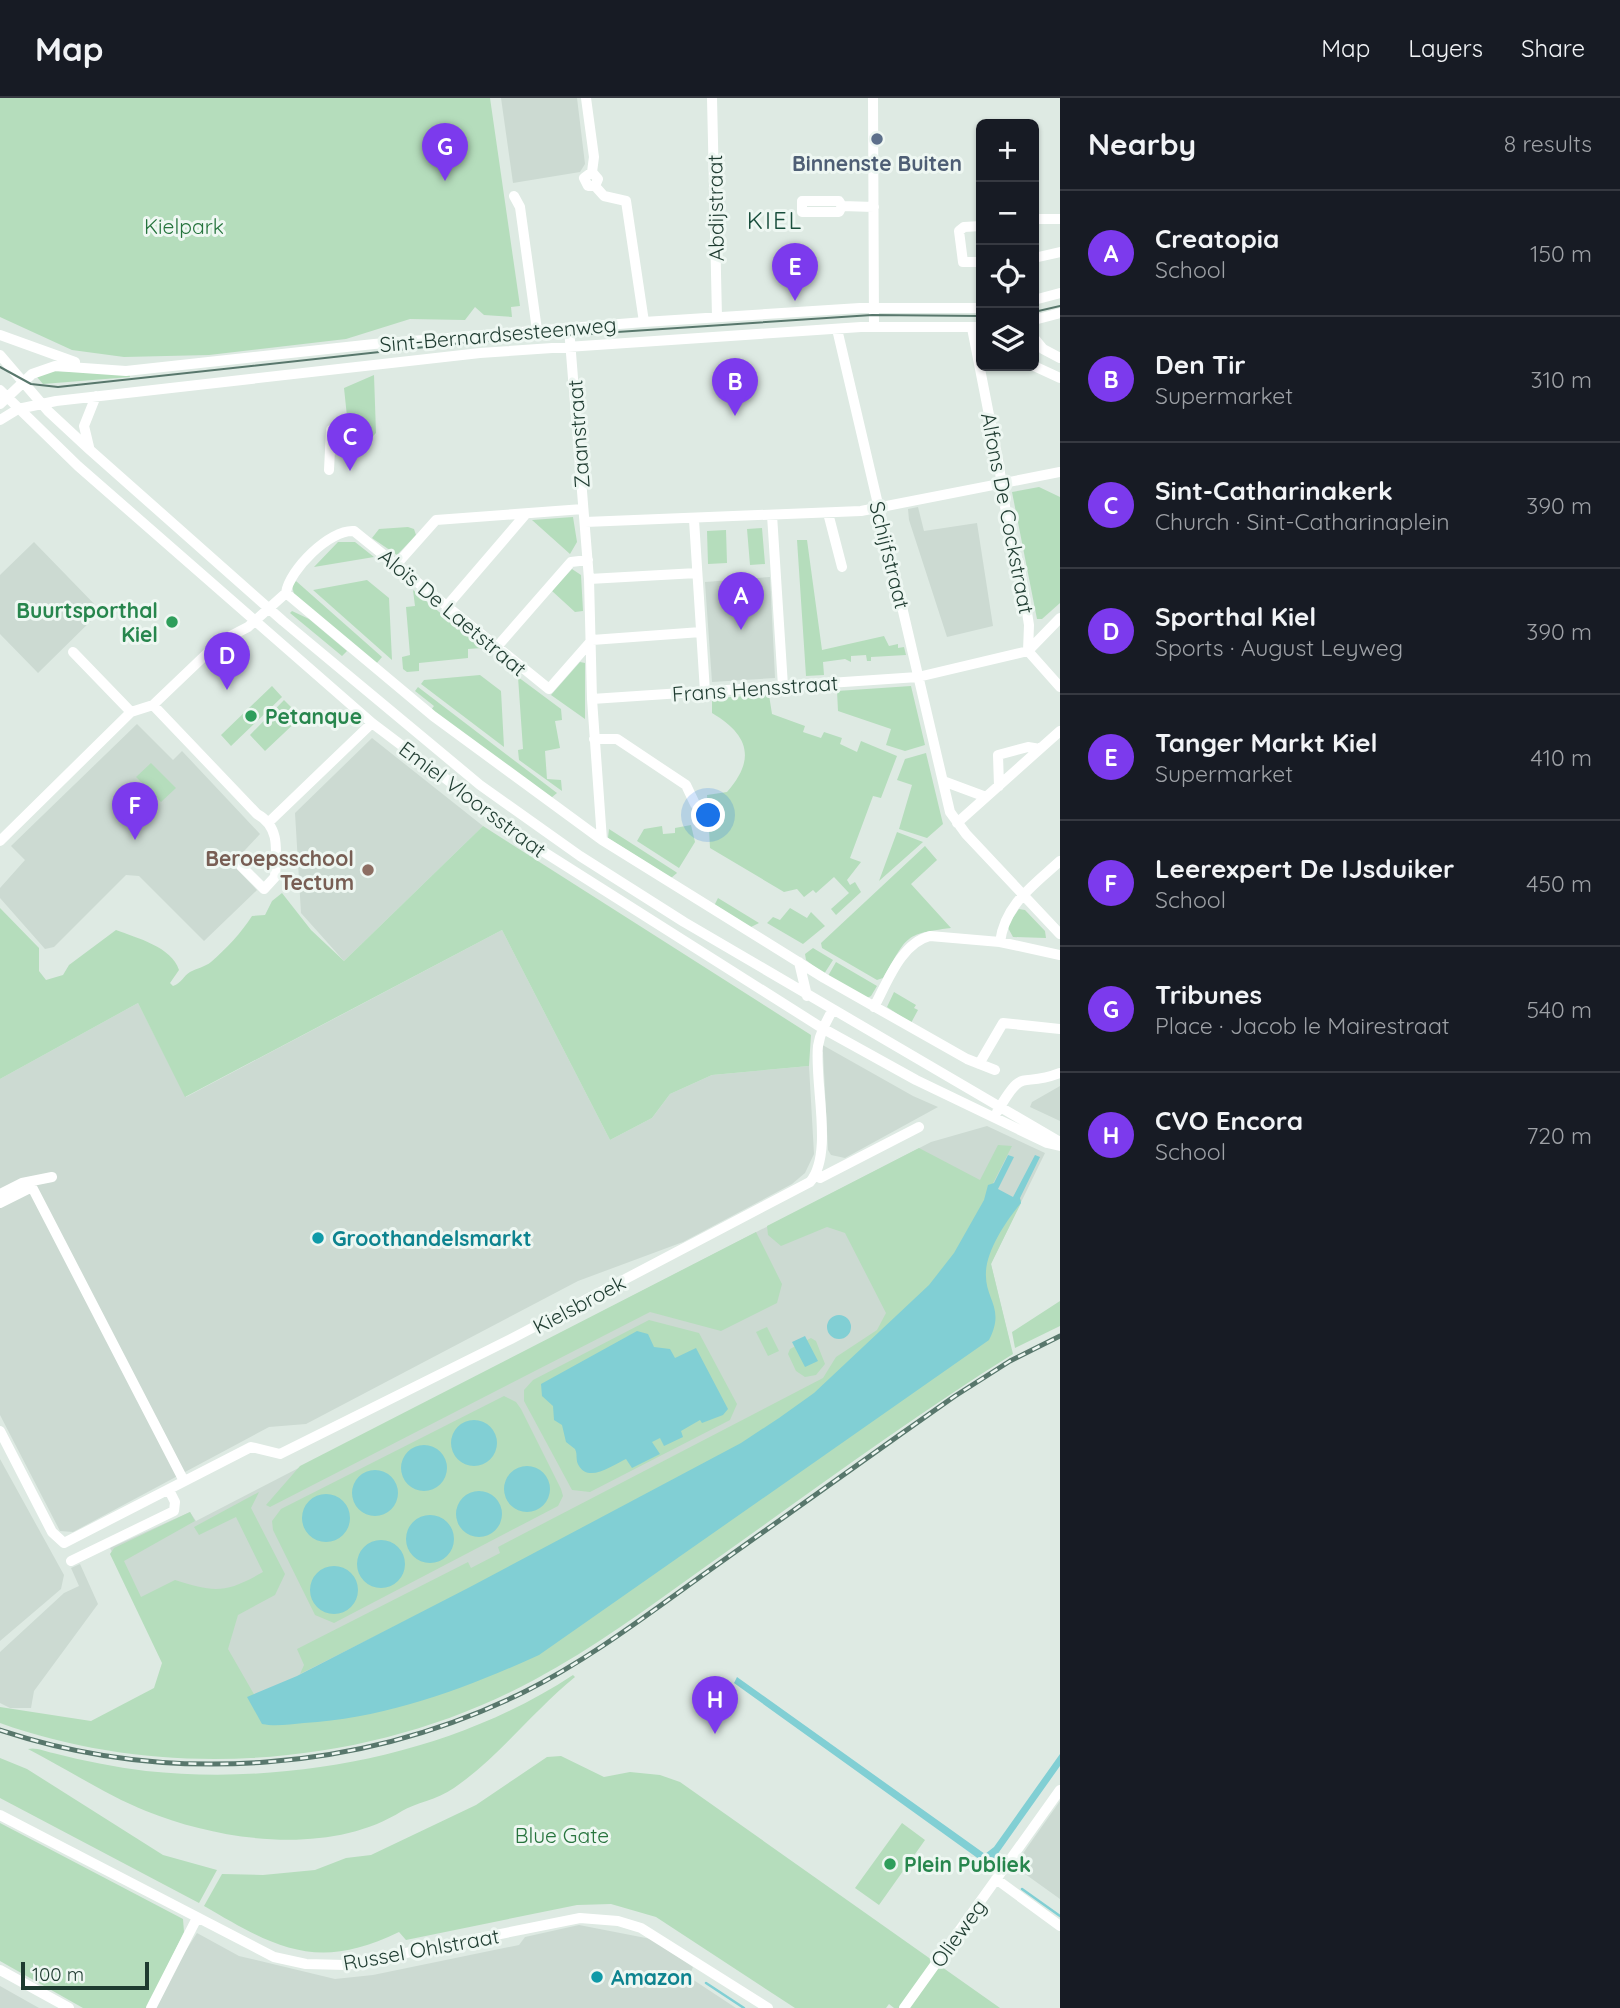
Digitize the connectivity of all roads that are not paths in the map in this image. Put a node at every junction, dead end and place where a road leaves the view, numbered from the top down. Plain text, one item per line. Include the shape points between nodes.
1 (586, 98) edge
2 (712, 98) edge
3 (873, 98) edge
4 (514, 196) dead end
5 (842, 206) dead end
6 (874, 206) junction
7 (1039, 219) edge
8 (1060, 219) edge
9 (976, 226) edge
10 (1060, 252) edge
11 (1039, 257) edge
12 (976, 262) edge
13 (1060, 293) edge
14 (1039, 299) edge
15 (875, 308) junction
16 (976, 308) edge
17 (1060, 313) edge
18 (717, 317) junction
19 (1039, 319) edge
20 (644, 322) junction
21 (874, 327) junction
22 (976, 327) edge
23 (569, 328) junction
24 (837, 329) junction
25 (537, 330) junction
26 (0, 335) edge
27 (1039, 344) edge
28 (571, 347) junction
29 (0, 355) edge
30 (1060, 358) edge
31 (1039, 368) edge
32 (98, 369) junction
33 (984, 371) edge
34 (1060, 378) edge
35 (22, 382) junction
36 (96, 396) junction
37 (2, 397) edge
38 (40, 403) junction
39 (18, 409) junction
40 (0, 421) edge
41 (331, 430) dead end
42 (90, 450) junction
43 (330, 470) dead end
44 (1060, 472) edge
45 (1002, 482) junction
46 (583, 509) junction
47 (879, 509) junction
48 (828, 513) junction
49 (525, 515) junction
50 (772, 515) junction
51 (694, 520) junction
52 (585, 522) junction
53 (587, 560) junction
54 (396, 565) junction
55 (842, 567) dead end
56 (697, 573) junction
57 (589, 579) junction
58 (286, 593) junction
59 (446, 607) junction
60 (269, 609) junction
61 (1060, 618) edge
62 (255, 621) junction
63 (1029, 625) junction
64 (701, 632) junction
65 (1043, 634) junction
66 (592, 640) junction
67 (495, 649) junction
68 (1028, 651) junction
69 (73, 652) dead end
70 (918, 677) junction
71 (783, 686) junction
72 (1060, 687) edge
73 (705, 692) junction
74 (592, 699) junction
75 (153, 705) junction
76 (131, 712) junction
77 (372, 723) junction
78 (1060, 731) edge
79 (594, 739) junction
80 (1040, 749) junction
81 (943, 781) junction
82 (999, 786) junction
83 (986, 797) junction
84 (695, 804) dead end
85 (270, 821) junction
86 (957, 823) junction
87 (602, 840) junction
88 (0, 841) edge
89 (1060, 861) edge
90 (241, 866) dead end
91 (1024, 894) junction
92 (1060, 934) edge
93 (1000, 942) junction
94 (1060, 955) edge
95 (799, 962) junction
96 (807, 996) junction
97 (874, 1006) junction
98 (832, 1010) junction
99 (822, 1028) junction
100 (1060, 1029) edge
101 (978, 1064) junction
102 (995, 1070) dead end
103 (1060, 1073) edge
104 (997, 1112) junction
105 (919, 1127) dead end
106 (1060, 1144) edge
107 (816, 1175) junction
108 (52, 1177) dead end
109 (27, 1185) junction
110 (0, 1194) edge
111 (0, 1203) edge
112 (0, 1431) edge
113 (184, 1481) junction
114 (169, 1490) junction
115 (71, 1561) dead end
116 (1060, 1790) edge
117 (0, 1815) edge
118 (996, 1879) junction
119 (197, 1918) junction
120 (1060, 1926) edge
121 (0, 1970) edge
122 (69, 2008) edge
123 (151, 2008) edge
124 (768, 2008) edge
125 (904, 2008) edge

1 - 20 street via 594,157 592,172 584,180 604,196 626,201
2 - 18 street, Abdijstraat
3 - 6 street
4 - 25 street via 520,207
5 - 6 street
6 - 15 street
7 - 8 street
9 - 12 street via 959,232 962,262
10 - 11 street
13 - 14 street
15 - 16 street, Sint-Bernardsesteenweg
15 - 18 street, Sint-Bernardsesteenweg
15 - 21 street
17 - 19 street
18 - 20 street, Sint-Bernardsesteenweg
20 - 23 street, Sint-Bernardsesteenweg
21 - 22 street, Sint-Bernardsesteenweg
21 - 24 street, Sint-Bernardsesteenweg
23 - 25 street, Sint-Bernardsesteenweg
23 - 28 street, Zaanstraat
24 - 28 street, Sint-Bernardsesteenweg
24 - 47 street, Schijfstraat
25 - 32 street, Sint-Bernardsesteenweg via 140,370
26 - 32 street
27 - 30 street
28 - 36 street, Sint-Bernardsesteenweg
28 - 46 street, Zaanstraat
29 - 35 street, Emiel Vloorsstraat
31 - 34 street
32 - 35 street, Sint-Bernardsesteenweg via 49,366
33 - 45 street, Alfons De Cockstraat
35 - 37 street, Sint-Bernardsesteenweg
35 - 38 street, Emiel Vloorsstraat
36 - 38 street, Sint-Bernardsesteenweg
36 - 42 street via 84,426
37 - 39 street, Emiel Vloorsstraat
38 - 39 street
38 - 42 street, Emiel Vloorsstraat
39 - 40 street
39 - 62 street, Emiel Vloorsstraat
41 - 43 street
42 - 60 street, Emiel Vloorsstraat
44 - 45 street
45 - 47 street
45 - 63 street, Alfons De Cockstraat
46 - 49 street
46 - 52 street, Zaanstraat
47 - 48 street
47 - 70 street, Schijfstraat
48 - 50 street
48 - 55 street
49 - 54 street via 436,520
49 - 59 street
50 - 51 street
50 - 71 street
51 - 52 street via 689,515
51 - 56 street
52 - 53 street, Zaanstraat
53 - 57 street, Zaanstraat
53 - 67 street via 571,562
54 - 58 street, Aloïs De Laetstraat via 359,533 344,530 326,540 293,576
54 - 59 street, Aloïs De Laetstraat
56 - 57 street
56 - 64 street
57 - 66 street, Zaanstraat
58 - 60 street
58 - 87 street, Emiel Vloorsstraat via 433,716
59 - 67 street, Aloïs De Laetstraat
60 - 62 street
60 - 96 street, Emiel Vloorsstraat via 404,724 530,821 653,903
61 - 65 street
62 - 75 street via 219,642
62 - 77 street, Emiel Vloorsstraat
63 - 65 street
63 - 68 street, Alfons De Cockstraat
64 - 66 street
64 - 73 street
65 - 68 street
66 - 67 street, Aloïs De Laetstraat via 549,689
66 - 74 street, Zaanstraat
68 - 70 street, Frans Hensstraat
68 - 72 street
69 - 76 street
70 - 71 street, Frans Hensstraat
70 - 81 street, Schijfstraat
71 - 73 street, Frans Hensstraat
73 - 74 street, Frans Hensstraat
74 - 79 street, Zaanstraat
75 - 76 street
75 - 85 street via 257,814
76 - 88 street
77 - 85 street
77 - 99 street, Emiel Vloorsstraat via 546,853
78 - 80 street
79 - 84 street via 617,738 686,785
79 - 87 street, Zaanstraat
80 - 82 street
80 - 82 street via 1028,747 998,755
81 - 83 street
81 - 86 street, Schijfstraat
82 - 83 street
83 - 86 street
85 - 90 street via 275,835 275,877 264,889
86 - 91 street
87 - 95 street, Emiel Vloorsstraat
89 - 91 street
91 - 92 street
91 - 93 street via 1006,914
93 - 94 street
93 - 97 street via 921,939 908,948
95 - 96 street
95 - 97 street, Emiel Vloorsstraat
96 - 98 street, Emiel Vloorsstraat
97 - 101 street, Emiel Vloorsstraat
98 - 99 street
98 - 104 street, Emiel Vloorsstraat
99 - 104 street, Emiel Vloorsstraat via 916,1080
99 - 107 street via 818,1050 821,1158
100 - 101 street via 1003,1023
101 - 102 street, Emiel Vloorsstraat
103 - 104 street via 1021,1080 1010,1088
104 - 106 street
105 - 107 street, Kielsbroek via 820,1178
107 - 113 street, Kielsbroek via 788,1195 299,1446 280,1454 251,1447
108 - 109 street
109 - 110 street
109 - 111 street
109 - 113 street
112 - 114 street, Kielsbroek via 52,1532 64,1543
113 - 114 street, Kielsbroek
114 - 115 street via 174,1511
116 - 118 street, Olieweg
117 - 119 street, Russel Ohlstraat
118 - 120 street
118 - 125 street, Olieweg
119 - 123 street
119 - 124 street, Russel Ohlstraat via 274,1957 346,1965 580,1918 618,1922 641,1928
121 - 122 street

